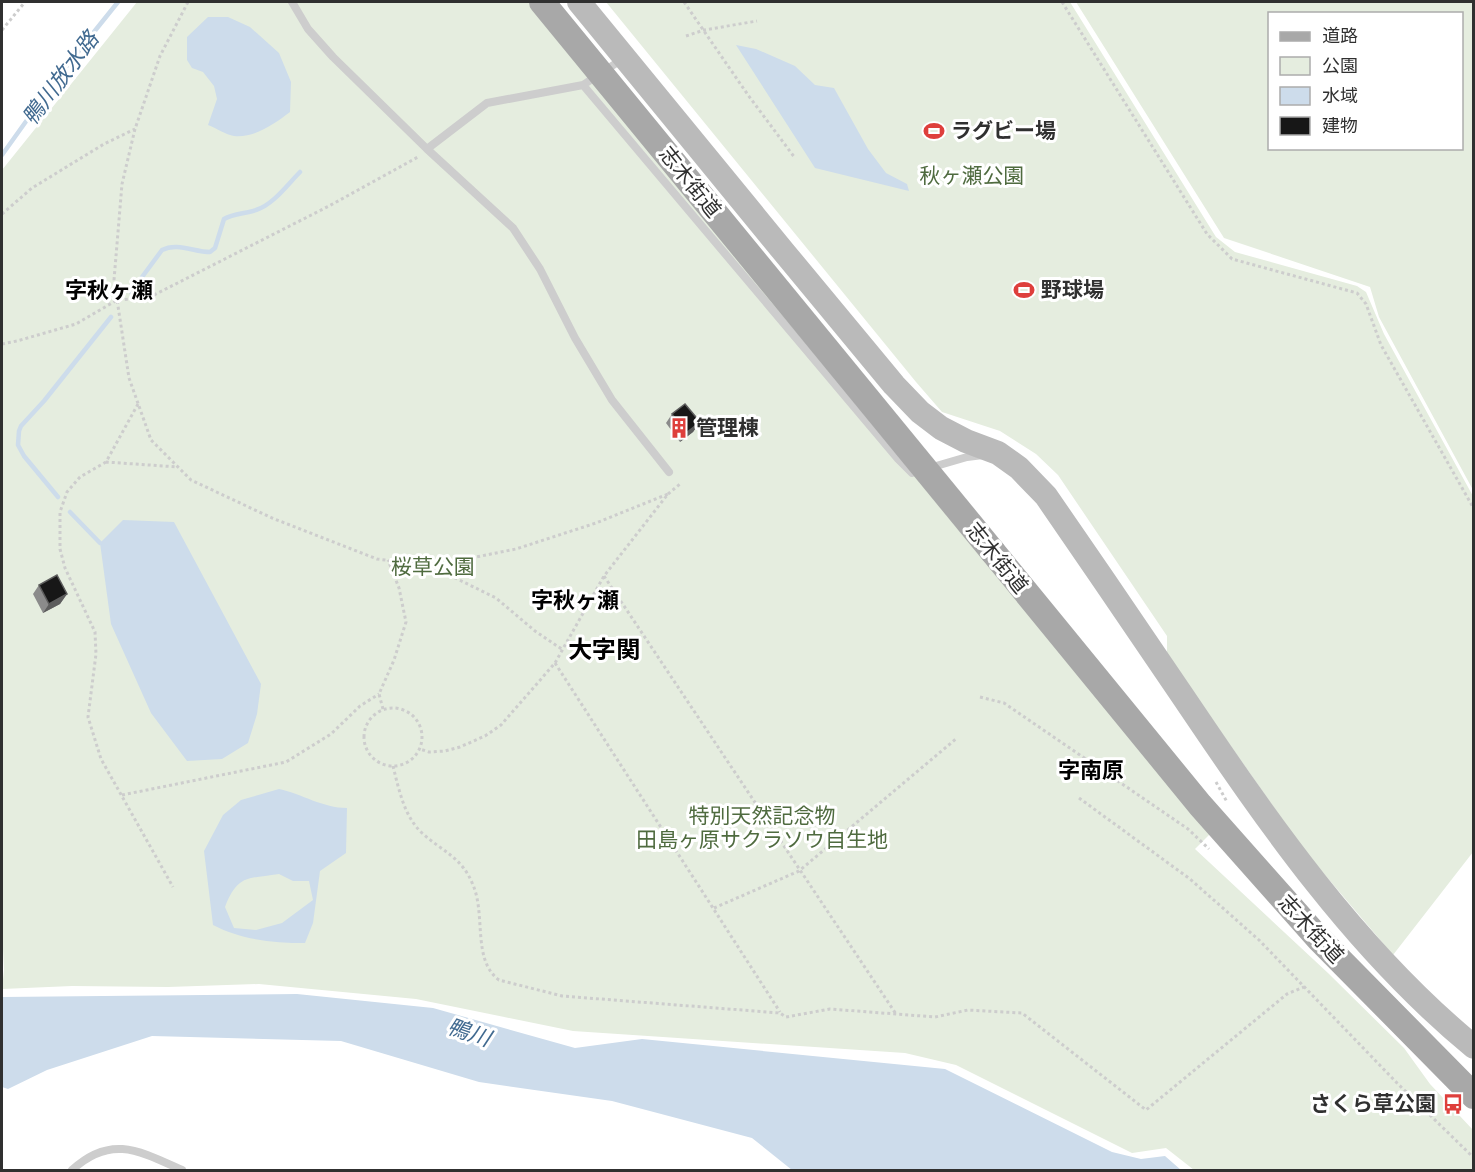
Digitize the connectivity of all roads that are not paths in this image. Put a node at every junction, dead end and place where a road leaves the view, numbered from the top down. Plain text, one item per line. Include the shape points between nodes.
1 (291, 2) edge
2 (542, 2) edge
3 (579, 2) edge
4 (625, 57) junction
5 (583, 85) junction
6 (428, 149) junction
7 (998, 453) junction
8 (669, 472) dead end
9 (1473, 1047) edge
10 (1473, 1096) edge
11 (72, 1170) edge
12 (182, 1170) edge

1 - 6 lane via 333,57
2 - 10 main road, 志木街道, bridge via 1220,829 1319,939
3 - 4 street
4 - 5 lane
4 - 7 street via 920,412 941,428
5 - 6 lane via 487,104
5 - 7 lane via 912,473 967,457
6 - 8 lane via 518,234 612,400
7 - 9 street via 1046,496 1301,865 1387,966
11 - 12 lane via 90,1156 110,1148 132,1150

